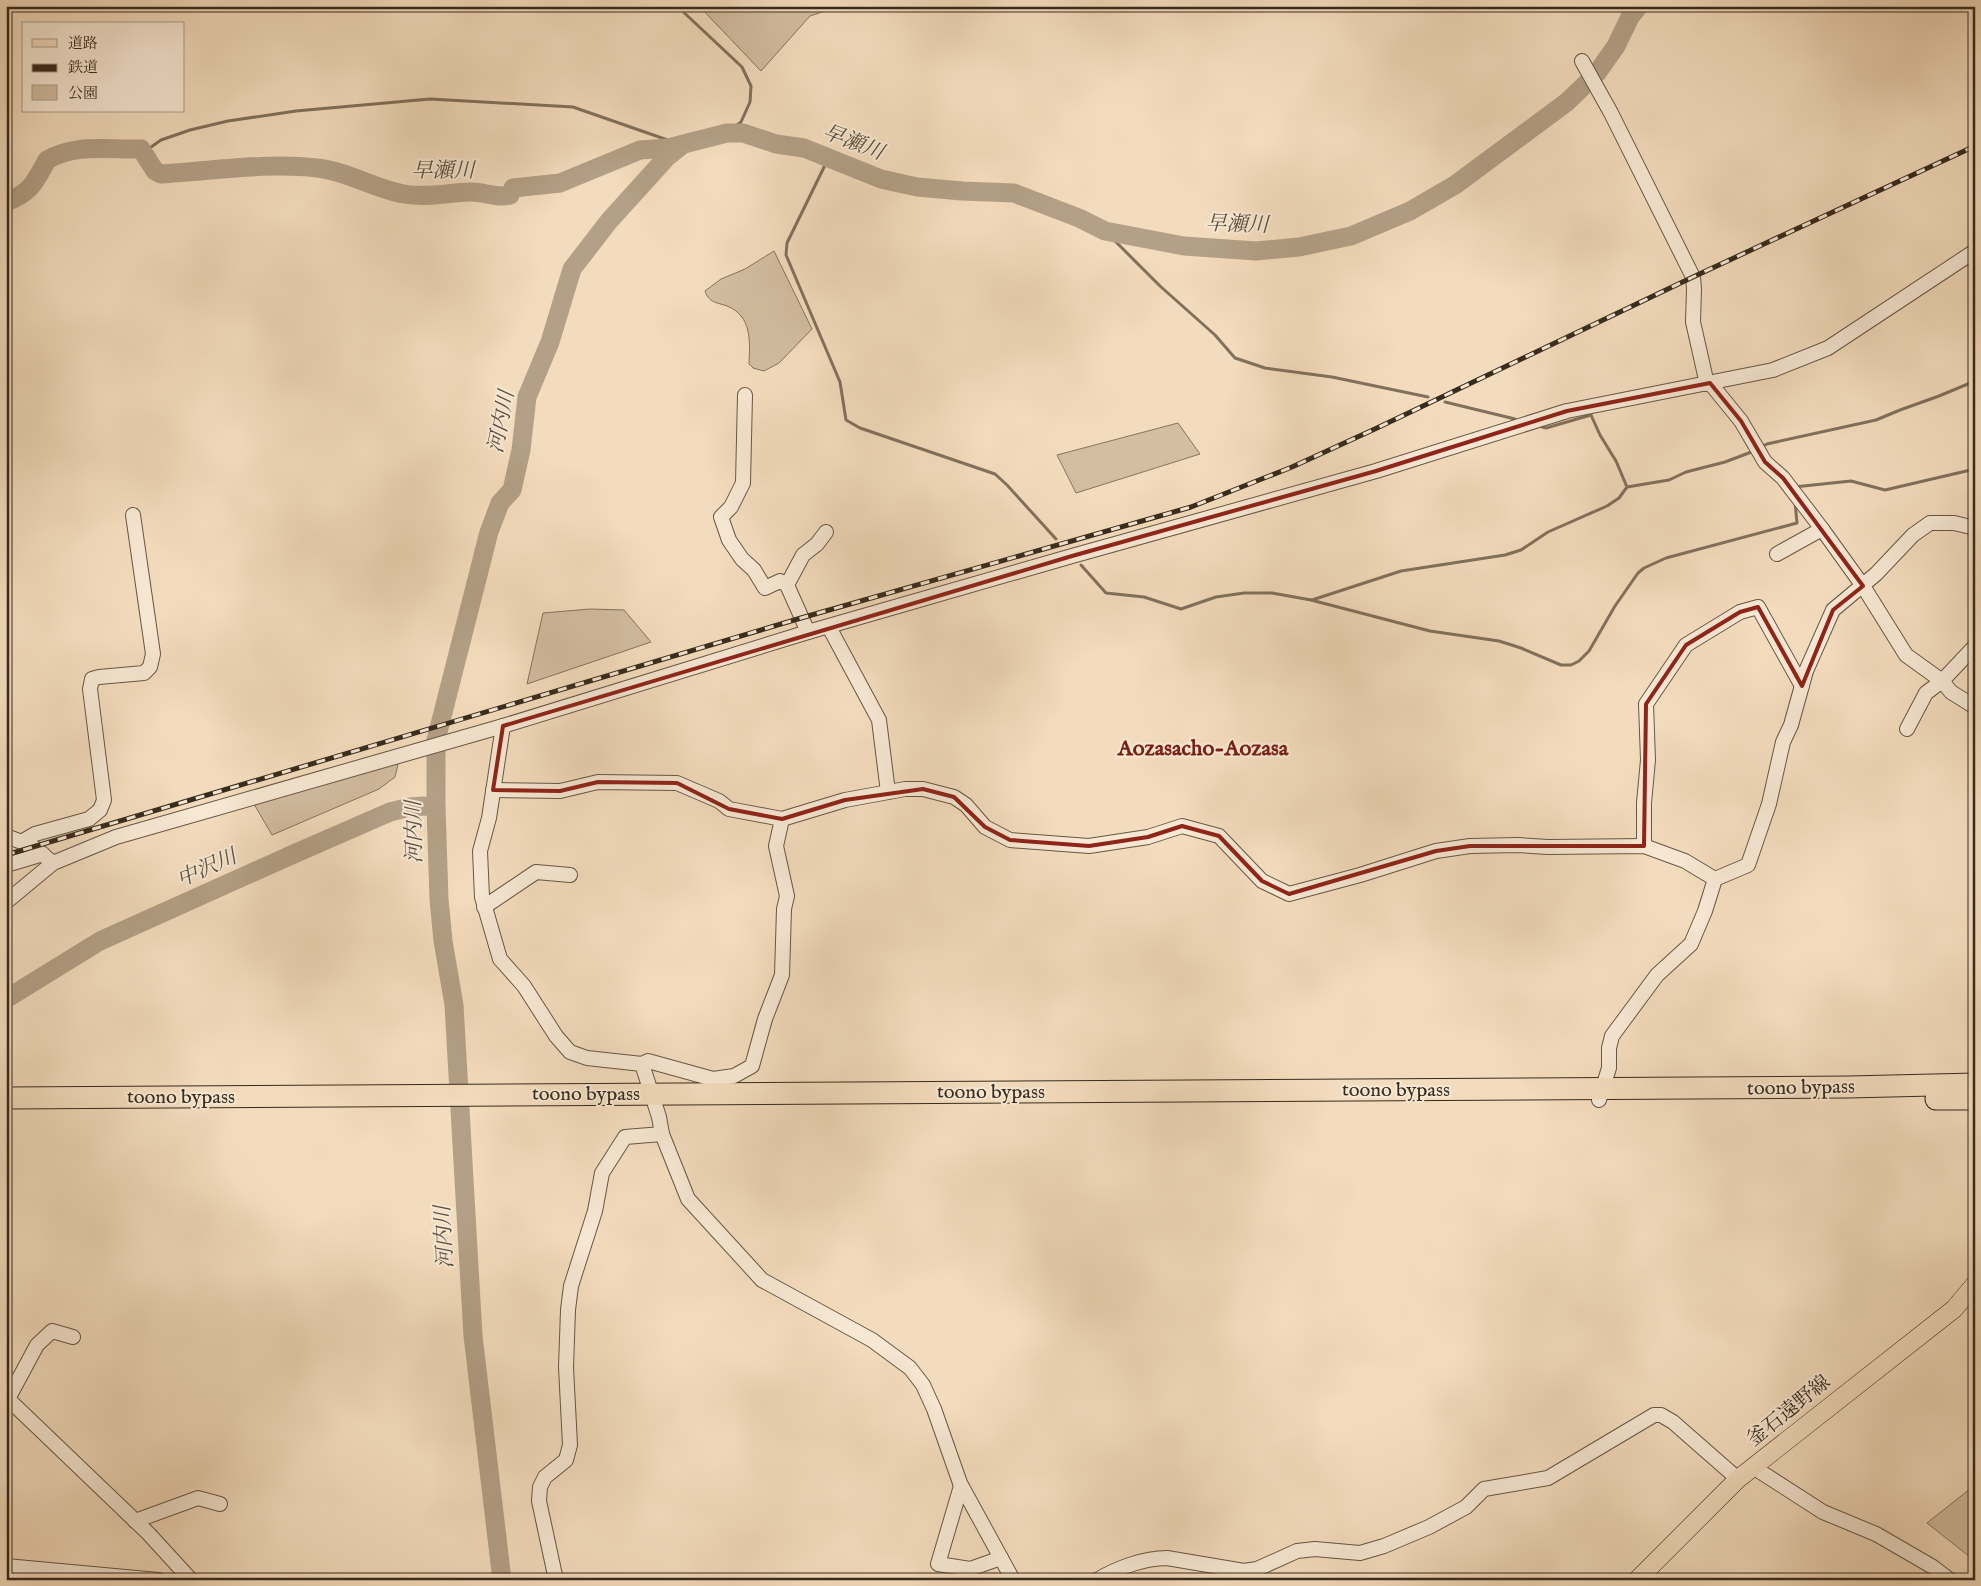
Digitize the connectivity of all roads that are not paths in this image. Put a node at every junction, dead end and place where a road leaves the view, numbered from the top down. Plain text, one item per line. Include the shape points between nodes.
1 (1582, 60) dead end
2 (1975, 251) edge
3 (1709, 384) junction
4 (745, 395) dead end
5 (133, 515) dead end
6 (1975, 528) edge
7 (1822, 529) junction
8 (826, 532) dead end
9 (1777, 554) dead end
10 (787, 585) junction
11 (1862, 586) junction
12 (829, 627) junction
13 (808, 632) junction
14 (1975, 646) edge
15 (1942, 681) junction
16 (1802, 686) junction
17 (1975, 707) edge
18 (503, 726) junction
19 (1907, 729) dead end
20 (493, 790) junction
21 (888, 792) junction
22 (782, 819) junction
23 (6, 836) edge
24 (23, 841) junction
25 (1644, 846) junction
26 (48, 859) junction
27 (6, 865) edge
28 (570, 875) dead end
29 (1715, 879) junction
30 (6, 902) edge
31 (484, 907) junction
32 (642, 1064) junction
33 (1975, 1084) edge
34 (1601, 1095) junction
35 (6, 1098) edge
36 (1975, 1099) edge
37 (653, 1100) junction
38 (337, 1102) junction
39 (6, 1110) edge
40 (662, 1134) junction
41 (1975, 1284) edge
42 (73, 1338) dead end
43 (7, 1398) edge
44 (1753, 1467) junction
45 (1738, 1479) junction
46 (961, 1486) junction
47 (220, 1504) dead end
48 (135, 1521) junction
49 (1001, 1558) junction
50 (6, 1566) edge
51 (158, 1580) edge
52 (191, 1580) edge
53 (556, 1580) edge
54 (1013, 1580) edge
55 (1097, 1580) edge
56 (1637, 1580) edge
57 (1950, 1580) edge

1 - 3 street via 1693,277 1693,322
2 - 3 street via 1828,348 1773,370
3 - 7 street via 1742,422 1757,449
3 - 12 street via 1567,411 1376,471
4 - 10 street via 743,483 722,517 729,540 765,588 780,581
5 - 24 street via 153,654 150,666 144,673 92,679 90,689 104,800 100,810 89,819 35,834
6 - 11 street via 1954,523 1930,523 1913,535
7 - 9 street
7 - 11 street
8 - 10 street via 803,555
10 - 13 street
11 - 15 street via 1906,655
11 - 16 street via 1833,610
12 - 13 street
12 - 21 street via 880,720
13 - 18 street
14 - 15 street
15 - 17 street via 1951,692
15 - 19 street via 1926,693
16 - 25 street via 1758,607 1740,612 1686,644 1646,704 1648,760
16 - 29 street via 1748,865
18 - 20 street
18 - 26 street
20 - 22 street via 560,791 598,782 677,783 719,801 729,809
20 - 31 street via 480,851
21 - 22 street via 845,800
21 - 25 street via 923,789 954,797 966,805 985,827 1010,840 1090,846 1148,837 1182,826 1219,836 1262,881 1289,894 1436,851 1462,847
22 - 32 street via 776,846 787,896 782,975 752,1066 734,1076 713,1079 648,1061
23 - 24 street
24 - 26 street
25 - 29 street via 1685,860
26 - 27 street
26 - 30 street
28 - 31 street via 536,872
29 - 34 street via 1691,944 1657,975 1612,1036 1609,1068
31 - 32 street via 500,959 524,986 570,1052 587,1058
32 - 37 street
33 - 34 highway, toono bypass
34 - 36 highway, toono bypass
34 - 37 highway, toono bypass
35 - 38 highway, toono bypass
37 - 38 highway, toono bypass
37 - 40 street
38 - 39 highway, toono bypass
40 - 46 street via 688,1199 762,1280 872,1340 910,1368 930,1401
40 - 53 street via 625,1137 602,1173 595,1211 571,1286 566,1367 570,1445 566,1460 545,1477 539,1501
41 - 44 main road, 釜石遠野線 via 1954,1309
42 - 43 street via 52,1331 37,1345
43 - 48 street
44 - 45 main road, 釜石遠野線
44 - 57 street via 1823,1512 1876,1534 1934,1567
45 - 55 street via 1673,1422 1654,1415 1548,1478 1484,1489 1466,1506 1429,1527 1384,1546 1360,1553 1315,1549 1297,1551 1257,1569 1244,1571 1154,1558
45 - 56 main road, 釜石遠野線
46 - 49 street
46 - 49 street via 938,1564 970,1569
47 - 48 street via 198,1498
48 - 52 street
49 - 54 street
50 - 51 street

